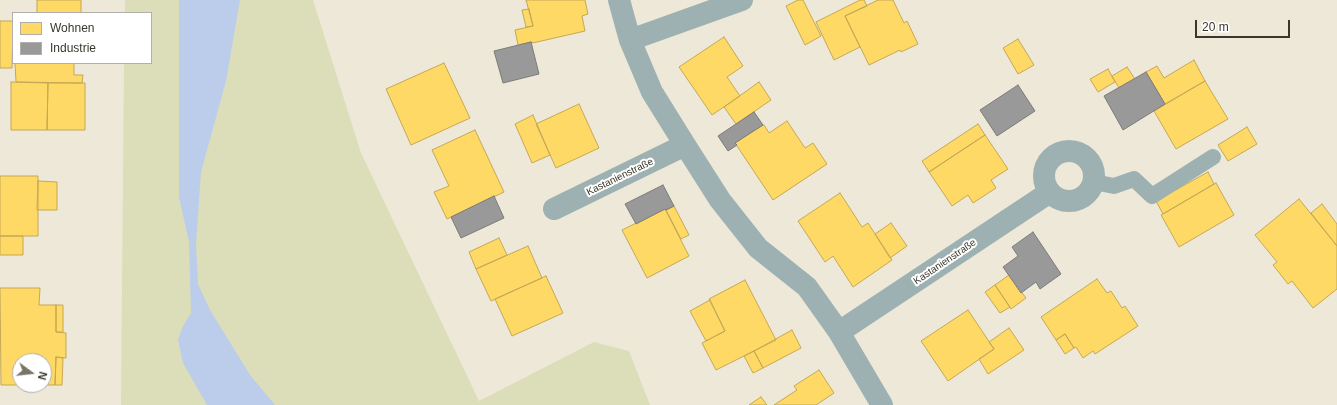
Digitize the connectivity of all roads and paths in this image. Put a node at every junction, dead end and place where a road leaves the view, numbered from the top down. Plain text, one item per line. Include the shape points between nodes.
1 (619, 0) edge
2 (742, 0) edge
3 (630, 40) junction
4 (685, 145) junction
5 (1213, 157) dead end
6 (1094, 182) junction
7 (1050, 192) junction
8 (554, 208) dead end
9 (839, 332) junction
10 (882, 405) edge

1 - 3 street
2 - 3 street
3 - 4 street via 652,92
4 - 8 street, Kastanienstraße
4 - 9 street via 720,200 758,248 807,287
5 - 6 lane via 1152,196 1134,179 1114,186
6 - 7 street via 1090,192 1075,201 1059,199
6 - 7 street via 1094,170 1089,160 1080,153 1069,150 1058,153 1049,160 1044,171 1045,182
7 - 9 street, Kastanienstraße
9 - 10 street

